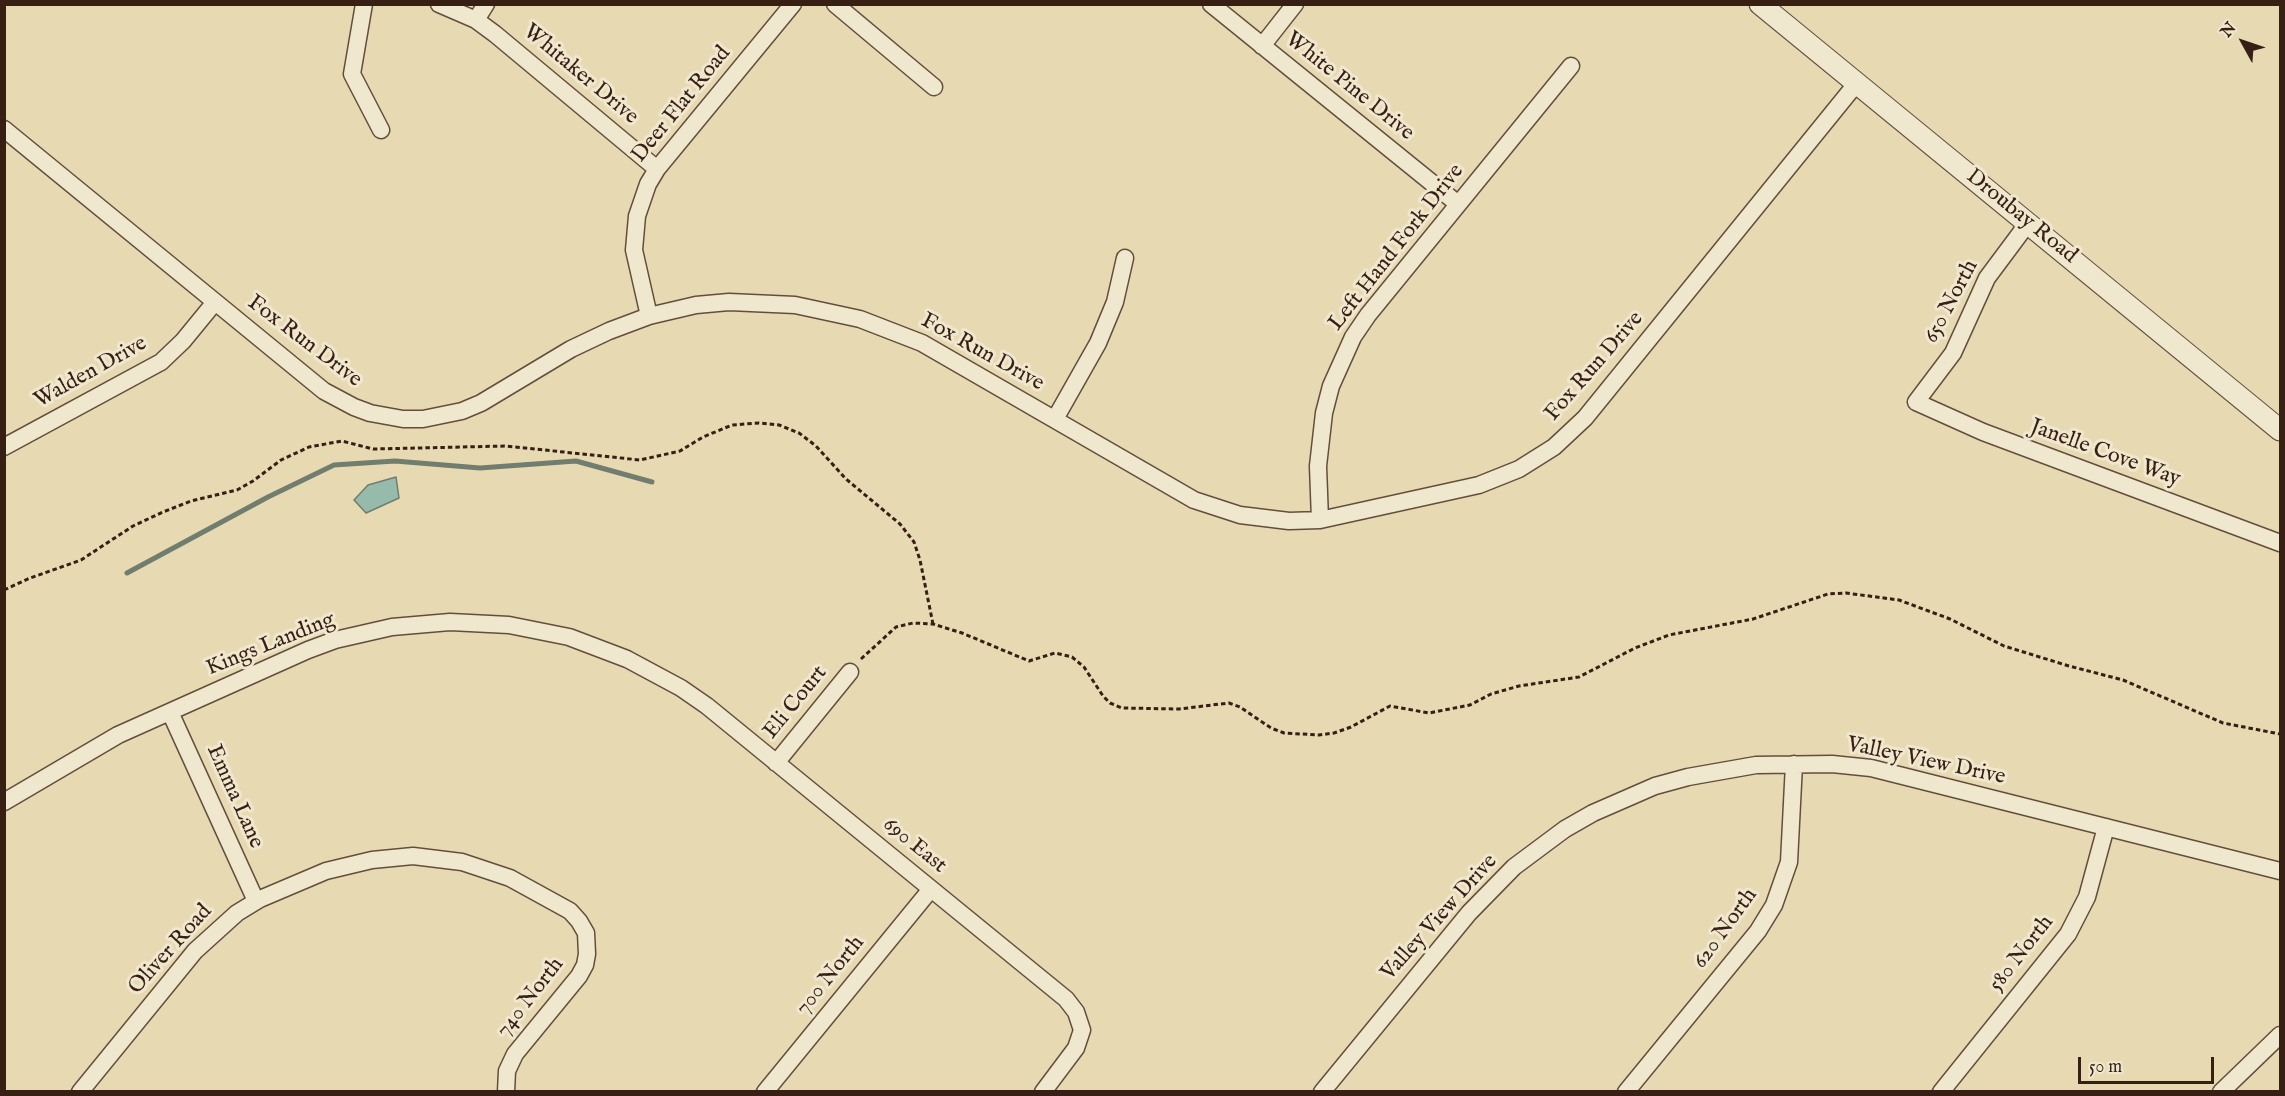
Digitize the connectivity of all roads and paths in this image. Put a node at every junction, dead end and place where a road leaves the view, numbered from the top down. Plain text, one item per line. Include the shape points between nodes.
1 (364, 4) edge
2 (439, 4) edge
3 (486, 4) edge
4 (793, 4) edge
5 (835, 4) edge
6 (1211, 4) edge
7 (1295, 4) edge
8 (1760, 4) edge
9 (476, 20) junction
10 (1262, 46) junction
11 (1570, 66) dead end
12 (1856, 84) junction
13 (934, 87) dead end
14 (4, 129) edge
15 (381, 130) dead end
16 (657, 169) junction
17 (1458, 204) junction
18 (2028, 222) junction
19 (1125, 258) dead end
20 (215, 302) junction
21 (649, 316) junction
22 (1916, 402) joint
23 (1054, 419) junction
24 (2280, 430) edge
25 (6, 443) edge
26 (1320, 520) junction
27 (2280, 543) edge
28 (4, 590) edge
29 (933, 624) junction
30 (850, 672) joint
31 (707, 706) joint
32 (170, 712) junction
33 (2280, 734) edge
34 (776, 763) junction
35 (1794, 764) junction
36 (4, 802) edge
37 (2106, 827) junction
38 (2280, 871) edge
39 (931, 889) junction
40 (256, 901) junction
41 (586, 933) joint
42 (2280, 1035) edge
43 (506, 1091) edge
44 (80, 1092) edge
45 (765, 1092) edge
46 (1043, 1092) edge
47 (1322, 1092) edge
48 (1626, 1092) edge
49 (1941, 1092) edge
50 (2222, 1092) edge

1 - 15 street via 352,74
2 - 9 street, Whitaker Drive
3 - 9 street
4 - 16 street, Deer Flat Road
5 - 13 street
6 - 10 street, White Pine Drive
7 - 10 street
8 - 12 street, Droubay Road
9 - 16 street, Whitaker Drive
10 - 17 street, White Pine Drive
11 - 17 street, Left Hand Fork Drive
12 - 18 street, Droubay Road
12 - 26 street, Fox Run Drive via 1585,418 1554,447 1519,469 1479,485
14 - 20 street, Fox Run Drive
16 - 21 street, Deer Flat Road via 641,200 634,234 637,268
17 - 26 street, Left Hand Fork Drive via 1368,315 1341,361 1319,439
18 - 22 street, 650 North via 1987,278 1953,353
18 - 24 street, Droubay Road
19 - 23 street via 1115,302 1098,343
20 - 21 street, Fox Run Drive via 324,391 370,413 403,418 443,416 471,407 571,349
20 - 25 street, Walden Drive via 161,362
21 - 23 street, Fox Run Drive via 729,302 795,305 838,313 892,329 922,343
22 - 27 street, Janelle Cove Way via 1983,432
23 - 26 street, Fox Run Drive via 1194,500 1240,515
28 - 29 path via 81,560 133,526 163,512 237,490 281,460 309,447 342,441 373,449 506,446 640,460 680,451 732,424 759,423 799,433 900,524 914,542 920,560
29 - 30 path via 896,627
29 - 33 path via 1029,661 1055,653 1072,657 1084,667 1103,696 1122,708 1179,709 1229,703 1284,733 1319,735 1351,727 1390,706 1429,713 1470,705 1519,686 1579,677 1669,635 1753,619 1828,594 1846,593 1899,600 1950,619 2004,646 2123,680 2223,723
30 - 34 street, Eli Court
31 - 32 street, Kings Landing via 655,672 598,647 539,630 450,622 392,627 335,640
31 - 34 street, 690 East
32 - 36 street, Kings Landing via 101,745
32 - 40 street, Emma Lane
34 - 39 street, 690 East
35 - 37 street, Valley View Drive via 1870,768
35 - 47 street, Valley View Drive via 1721,770 1655,786 1593,813 1539,847 1468,913
35 - 48 street, 620 North via 1789,862 1774,905 1758,931
37 - 38 street, Valley View Drive
37 - 49 street, 580 North via 2087,897 2068,934
39 - 45 street, 700 North
39 - 46 street, 690 East via 1076,1011 1082,1030 1076,1048
40 - 41 street, Oliver Road via 345,866 392,857 434,858 462,862 510,878 570,911
40 - 44 street, Oliver Road via 195,951
41 - 43 street, 740 North via 585,965 515,1054 507,1071
42 - 50 street

